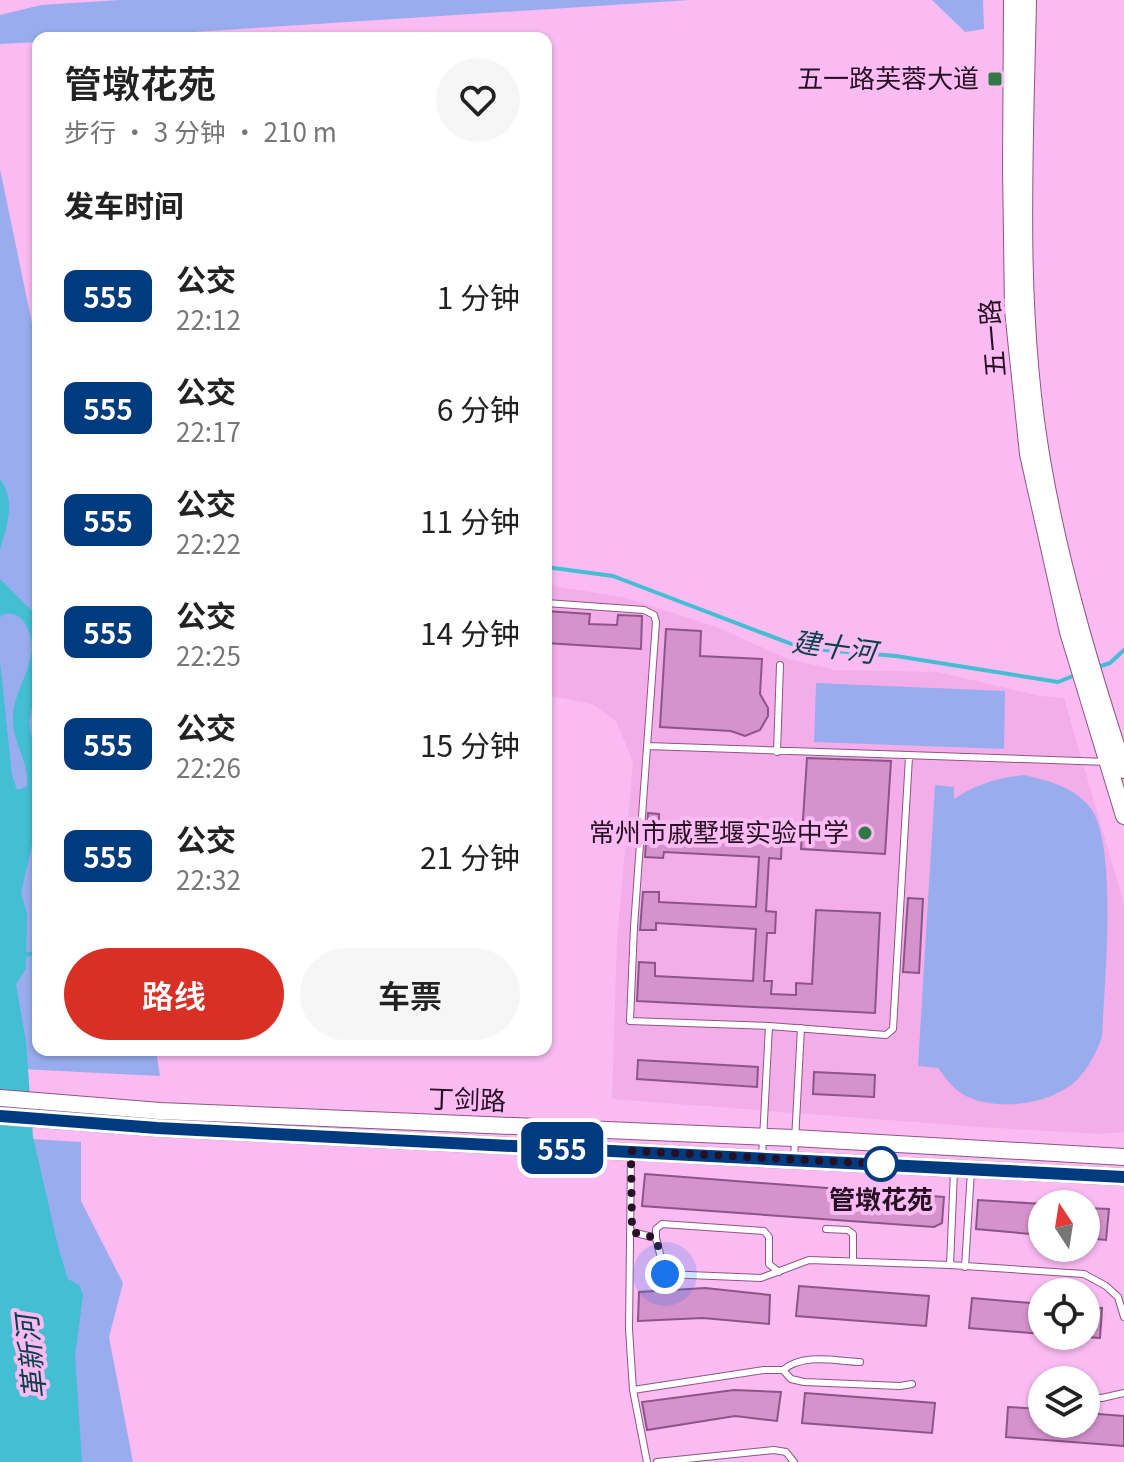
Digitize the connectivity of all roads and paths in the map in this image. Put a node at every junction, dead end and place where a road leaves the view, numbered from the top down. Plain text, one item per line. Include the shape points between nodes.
1 (1012, 0) edge
2 (1028, 0) edge
3 (552, 603) edge
4 (780, 665) dead end
5 (1086, 671) junction
6 (647, 746) junction
7 (777, 752) junction
8 (909, 757) junction
9 (1108, 762) junction
10 (1124, 770) edge
11 (1124, 816) edge
12 (769, 1026) junction
13 (801, 1028) junction
14 (0, 1098) edge
15 (0, 1116) edge
16 (763, 1137) junction
17 (794, 1138) junction
18 (631, 1151) junction
19 (1124, 1157) edge
20 (762, 1158) junction
21 (794, 1159) junction
22 (963, 1168) junction
23 (1124, 1177) edge
24 (826, 1229) dead end
25 (632, 1232) junction
26 (656, 1238) junction
27 (853, 1261) junction
28 (950, 1265) junction
29 (965, 1267) junction
30 (779, 1272) junction
31 (1124, 1317) edge
32 (860, 1362) dead end
33 (783, 1370) junction
34 (912, 1384) dead end
35 (633, 1390) junction
36 (1124, 1393) edge
37 (1100, 1398) edge
38 (647, 1462) edge
39 (657, 1462) edge
40 (794, 1462) edge

1 - 5 main road, 五一路 via 1013,310 1028,454 1068,632
2 - 5 main road, 五一路 via 1026,311 1042,459
3 - 6 lane via 654,615
4 - 7 lane
5 - 9 main road, 五一路
5 - 10 main road, 五一路
6 - 7 lane
6 - 12 lane via 630,1021
7 - 8 lane
8 - 9 lane
8 - 13 lane via 893,1029 886,1035
9 - 11 main road, 五一路
12 - 13 lane
12 - 16 lane
13 - 17 lane
14 - 16 main road, 丁剑路 via 160,1111
15 - 18 main road, 丁剑路
16 - 17 main road, 丁剑路
16 - 20 lane
17 - 19 main road, 丁剑路
17 - 21 lane
18 - 20 main road, 丁剑路
18 - 25 lane
20 - 21 main road, 丁剑路
21 - 22 main road, 丁剑路
22 - 23 main road, 丁剑路
22 - 28 lane
22 - 29 lane
24 - 27 lane via 853,1234
25 - 26 lane
25 - 35 lane
26 - 30 lane via 665,1274 761,1278
26 - 30 lane via 662,1224 764,1231 769,1237 769,1264
27 - 28 lane
27 - 30 lane via 809,1260
28 - 29 lane
29 - 31 lane via 1084,1274 1118,1297
32 - 33 lane via 805,1359
33 - 34 lane via 804,1382
33 - 35 lane
35 - 38 lane
36 - 37 lane
39 - 40 lane via 774,1450 786,1452

